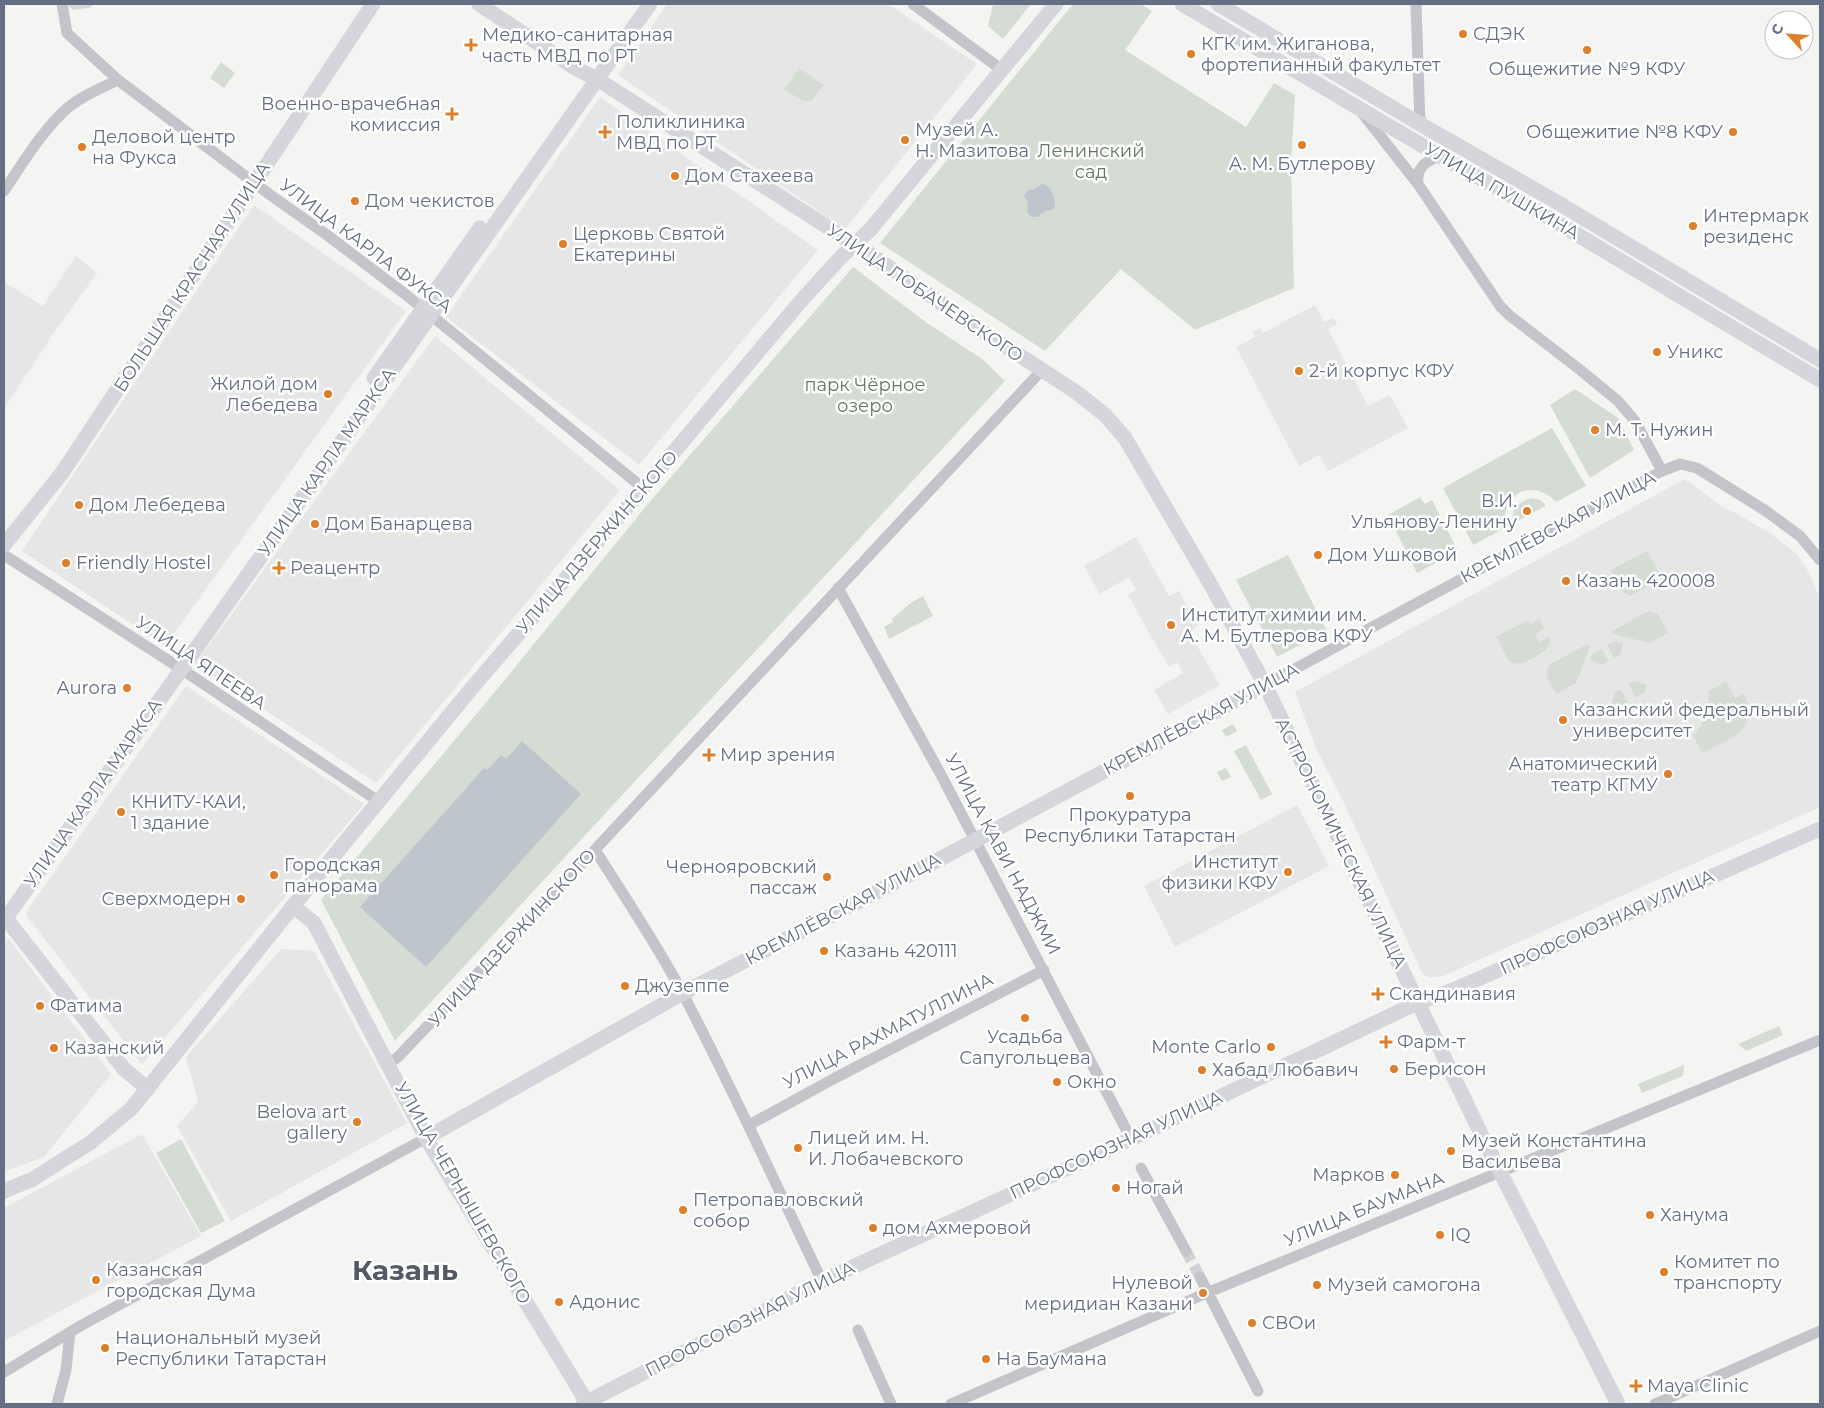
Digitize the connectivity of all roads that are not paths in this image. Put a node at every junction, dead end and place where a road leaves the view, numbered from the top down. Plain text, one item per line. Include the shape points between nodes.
1 (62, 4) edge
2 (373, 4) edge
3 (479, 4) edge
4 (638, 4) edge
5 (650, 4) edge
6 (913, 4) edge
7 (1056, 4) edge
8 (1182, 4) edge
9 (1218, 4) edge
10 (1416, 4) edge
11 (1002, 70) junction
12 (592, 77) junction
13 (118, 80) junction
14 (1358, 107) junction
15 (1420, 124) junction
16 (1440, 156) junction
17 (254, 183) junction
18 (1418, 184) junction
19 (4, 190) edge
20 (855, 244) junction
21 (427, 312) junction
22 (1820, 360) edge
23 (1042, 370) junction
24 (1820, 380) edge
25 (1662, 470) junction
26 (643, 488) junction
27 (4, 545) edge
28 (4, 556) edge
29 (1820, 560) edge
30 (838, 588) junction
31 (177, 666) junction
32 (1265, 685) junction
33 (378, 801) junction
34 (1820, 829) edge
35 (976, 840) junction
36 (596, 850) junction
37 (293, 906) junction
38 (4, 915) edge
39 (1044, 970) junction
40 (683, 993) junction
41 (1417, 1003) junction
42 (1820, 1040) edge
43 (388, 1064) junction
44 (148, 1089) junction
45 (749, 1124) junction
46 (426, 1138) junction
47 (1131, 1139) junction
48 (1141, 1168) dead end
49 (1499, 1172) junction
50 (4, 1191) edge
51 (1186, 1251) tunnel mouth
52 (1200, 1277) tunnel mouth
53 (822, 1281) junction
54 (1209, 1292) junction
55 (858, 1330) dead end
56 (1820, 1331) edge
57 (70, 1332) junction
58 (4, 1372) edge
59 (1258, 1391) dead end
60 (59, 1400) edge
61 (586, 1404) edge
62 (891, 1404) edge
63 (951, 1404) edge
64 (1618, 1404) edge
65 (1655, 1404) edge

1 - 13 street, УЛИЦА КАРЛА ФУКСА via 67,33
2 - 17 street, БОЛЬШАЯ КРАСНАЯ УЛИЦА
3 - 12 street, УЛИЦА ЛОБАЧЕВСКОГО
4 - 12 street, УЛИЦА КАРЛА МАРКСА
5 - 12 street, УЛИЦА КАРЛА МАРКСА
6 - 11 street
7 - 11 street, УЛИЦА ДЗЕРЖИНСКОГО
8 - 14 street, УЛИЦА ПУШКИНА
9 - 15 street, УЛИЦА ПУШКИНА
10 - 15 street
11 - 20 street, УЛИЦА ДЗЕРЖИНСКОГО
12 - 20 street, УЛИЦА ЛОБАЧЕВСКОГО
12 - 21 street, УЛИЦА КАРЛА МАРКСА
13 - 17 street, УЛИЦА КАРЛА ФУКСА
13 - 19 street via 93,91 63,112 35,144
14 - 16 street, УЛИЦА ПУШКИНА
14 - 18 street
15 - 22 street, УЛИЦА ПУШКИНА
16 - 18 street via 1422,165
16 - 24 street, УЛИЦА ПУШКИНА
17 - 21 street, УЛИЦА КАРЛА ФУКСА
17 - 27 street, БОЛЬШАЯ КРАСНАЯ УЛИЦА via 62,473
18 - 25 street via 1500,306 1618,401 1635,421
20 - 23 street, УЛИЦА ЛОБАЧЕВСКОГО
20 - 26 street, УЛИЦА ДЗЕРЖИНСКОГО via 800,300
21 - 26 street, УЛИЦА КАРЛА ФУКСА
21 - 31 street, УЛИЦА КАРЛА МАРКСА
23 - 30 street, УЛИЦА ДЗЕРЖИНСКОГО
23 - 32 street, УЛИЦА ЛОБАЧЕВСКОГО via 1105,415 1125,438
25 - 29 street, КРЕМЛЁВСКАЯ УЛИЦА via 1680,464 1697,468 1766,510 1800,536
25 - 32 street, КРЕМЛЁВСКАЯ УЛИЦА
26 - 33 street, УЛИЦА ДЗЕРЖИНСКОГО
28 - 31 street, УЛИЦА ЯПЕЕВА
30 - 35 street, УЛИЦА КАВИ НАДЖМИ
30 - 36 street, УЛИЦА ДЗЕРЖИНСКОГО
31 - 33 street, УЛИЦА ЯПЕЕВА
31 - 38 street, УЛИЦА КАРЛА МАРКСА
32 - 35 street, КРЕМЛЁВСКАЯ УЛИЦА
32 - 41 street, АСТРОНОМИЧЕСКАЯ УЛИЦА
33 - 37 street, УЛИЦА ДЗЕРЖИНСКОГО
34 - 41 street, ПРОФСОЮЗНАЯ УЛИЦА
35 - 39 street, УЛИЦА КАВИ НАДЖМИ
35 - 40 street, КРЕМЛЁВСКАЯ УЛИЦА
36 - 40 street
36 - 43 street, УЛИЦА ДЗЕРЖИНСКОГО
37 - 43 street, УЛИЦА ЧЕРНЫШЕВСКОГО via 314,923
37 - 44 street, УЛИЦА ДЗЕРЖИНСКОГО
38 - 44 street via 124,1069
39 - 45 street, УЛИЦА РАХМАТУЛЛИНА
39 - 47 street, УЛИЦА КАВИ НАДЖМИ
40 - 45 street
40 - 46 street, КРЕМЛЁВСКАЯ УЛИЦА
41 - 47 street, ПРОФСОЮЗНАЯ УЛИЦА
41 - 49 street, АСТРОНОМИЧЕСКАЯ УЛИЦА
42 - 49 street, УЛИЦА БАУМАНА
43 - 46 street, УЛИЦА ЧЕРНЫШЕВСКОГО
44 - 50 street, УЛИЦА ДЗЕРЖИНСКОГО via 131,1109 90,1143 33,1179
45 - 53 street
46 - 57 street, КРЕМЛЁВСКАЯ УЛИЦА
46 - 61 street, УЛИЦА ЧЕРНЫШЕВСКОГО
47 - 53 street, ПРОФСОЮЗНАЯ УЛИЦА
48 - 51 street
49 - 54 street, УЛИЦА БАУМАНА
49 - 64 street, АСТРОНОМИЧЕСКАЯ УЛИЦА
52 - 54 street
53 - 61 street, ПРОФСОЮЗНАЯ УЛИЦА
54 - 59 street
54 - 63 street, УЛИЦА БАУМАНА
55 - 62 street
56 - 65 street
57 - 58 street, КРЕМЛЁВСКАЯ УЛИЦА
57 - 60 street

